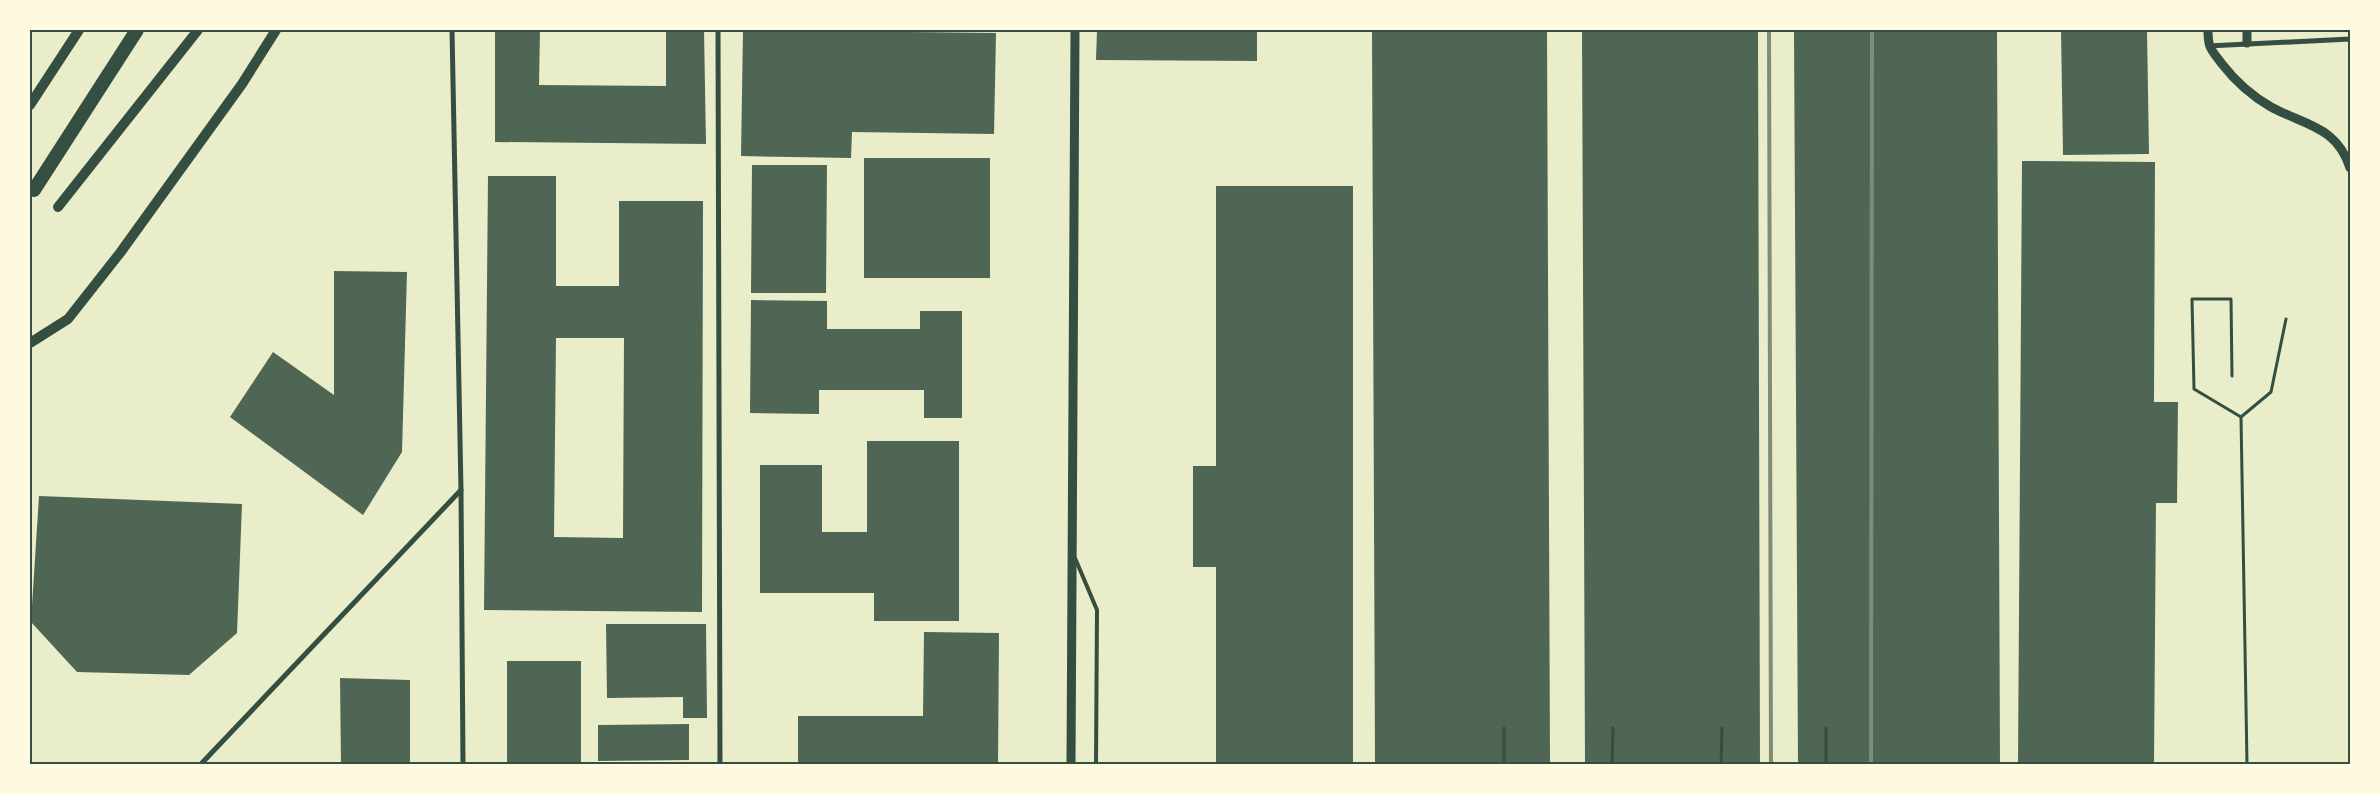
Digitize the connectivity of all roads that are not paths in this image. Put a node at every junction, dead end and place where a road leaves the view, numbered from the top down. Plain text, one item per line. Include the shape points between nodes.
1 (79, 30) edge
2 (136, 30) edge
3 (198, 30) edge
4 (276, 30) edge
5 (452, 30) edge
6 (718, 30) edge
7 (1075, 30) edge
8 (2208, 30) edge
9 (2247, 30) edge
10 (2350, 40) edge
11 (2247, 43) junction
12 (2208, 46) junction
13 (30, 105) edge
14 (2350, 168) edge
15 (34, 190) dead end
16 (58, 207) dead end
17 (30, 343) edge
18 (462, 490) junction
19 (1072, 550) junction
20 (201, 764) edge
21 (463, 764) edge
22 (720, 764) edge
23 (1071, 764) edge
24 (1096, 764) edge

1 - 13 main road
2 - 15 highway
3 - 16 main road
4 - 17 main road via 236,92 120,253 68,319
5 - 18 street
6 - 22 street
7 - 19 street
8 - 12 street
9 - 11 street
10 - 11 street
11 - 12 street
12 - 14 street via 2238,83 2272,107 2323,130 2347,158
18 - 20 street
18 - 21 street
19 - 23 street
19 - 24 lane via 1097,610

